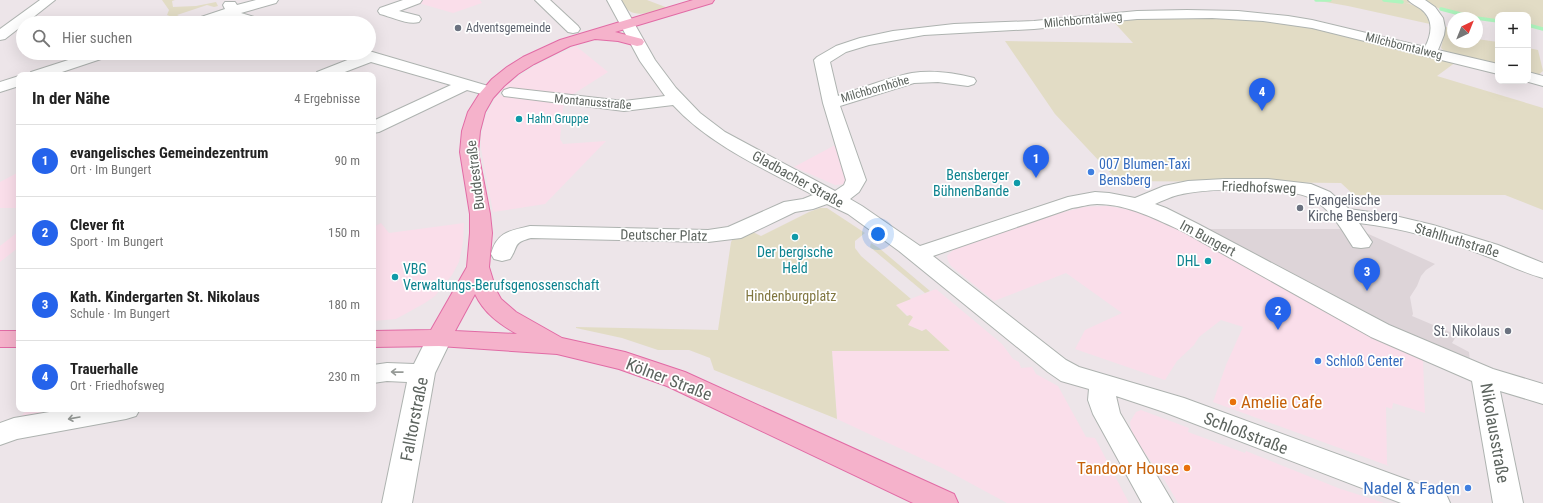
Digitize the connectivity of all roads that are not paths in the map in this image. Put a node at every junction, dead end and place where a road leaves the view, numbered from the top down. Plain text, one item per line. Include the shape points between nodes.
1 (48, 0) edge
2 (271, 0) edge
3 (415, 0) edge
4 (542, 0) edge
5 (614, 0) edge
6 (707, 0) edge
7 (1415, 0) edge
8 (1170, 2) dead end
9 (229, 5) edge
10 (1234, 15) junction
11 (27, 16) edge
12 (209, 16) edge
13 (236, 16) edge
14 (414, 19) dead end
15 (16, 24) edge
16 (628, 24) junction
17 (581, 32) junction
18 (0, 36) edge
19 (637, 42) junction
20 (1429, 52) junction
21 (376, 59) edge
22 (83, 60) edge
23 (353, 60) edge
24 (1495, 68) edge
25 (46, 72) edge
26 (329, 72) edge
27 (1531, 78) edge
28 (968, 81) dead end
29 (1543, 81) edge
30 (464, 85) junction
31 (489, 91) junction
32 (510, 93) dead end
33 (677, 99) junction
34 (831, 102) junction
35 (376, 127) edge
36 (832, 198) junction
37 (1137, 205) junction
38 (1344, 215) junction
39 (1361, 242) dead end
40 (502, 254) dead end
41 (917, 254) junction
42 (478, 267) junction
43 (1543, 271) edge
44 (439, 338) junction
45 (0, 339) edge
46 (16, 339) edge
47 (376, 339) edge
48 (558, 345) junction
49 (1057, 366) joint
50 (422, 372) junction
51 (376, 374) edge
52 (1484, 376) junction
53 (1102, 383) junction
54 (1543, 394) edge
55 (109, 412) edge
56 (0, 434) edge
57 (397, 503) edge
58 (943, 503) edge
59 (1158, 503) edge
60 (1435, 503) edge
61 (1508, 503) edge

1 - 11 street
2 - 9 street
3 - 14 street via 378,13
4 - 17 street
5 - 16 street, Gladbacher Straße
6 - 16 main road
7 - 20 street via 1435,14 1438,22 1439,28 1434,45
8 - 10 street
9 - 12 street
9 - 13 street
10 - 20 street, Milchborntalweg via 1283,18
10 - 34 street, Milchborntalweg via 1114,17 881,37 831,53 822,60
15 - 18 street
16 - 17 main road, Buddestraße
16 - 19 street, Gladbacher Straße
17 - 19 main road via 615,36
17 - 31 main road, Buddestraße via 530,60 500,80
19 - 33 street, Gladbacher Straße
20 - 24 street, Milchborntalweg
21 - 30 street
22 - 25 street
23 - 26 street
27 - 29 street
28 - 34 street, Milchbornhöhe via 938,77 913,78
30 - 31 street
30 - 35 street
31 - 42 main road, Buddestraße via 475,116 469,139 481,233
32 - 33 street, Montanusstraße via 624,106
33 - 36 street, Gladbacher Straße via 694,117 719,136
34 - 36 street, Milchborntalweg via 856,180 852,188
36 - 40 street, Deutscher Platz via 791,206 729,234 708,236 530,232 515,236 505,243
36 - 41 street, Gladbacher Straße via 876,224
37 - 38 street, Friedhofsweg via 1175,189 1197,186 1298,186 1319,194
37 - 41 street, Im Bungert via 1095,198 1068,203
37 - 52 street, Im Bungert via 1159,212 1191,228 1380,331
38 - 39 street, Friedhofsweg
38 - 43 street, Stahlhuthstraße via 1363,216 1416,227 1499,252
41 - 49 street, Gladbacher Straße
42 - 44 main road, Buddestraße
42 - 48 main road via 488,297 495,306 522,326
44 - 47 main road, Kölner Straße
44 - 48 main road, Kölner Straße
44 - 50 street, Falltorstraße
45 - 46 main road
48 - 58 main road, Kölner Straße via 625,361 676,379
49 - 53 street, Schloßstraße via 1070,374
50 -> 51 street
50 - 57 street, Falltorstraße
52 - 54 street, Nikolausstraße
52 - 61 street, Nikolausstraße
53 - 59 street via 1102,400 1107,414
53 - 60 street, Schloßstraße via 1174,405
55 -> 56 street via 14,429

